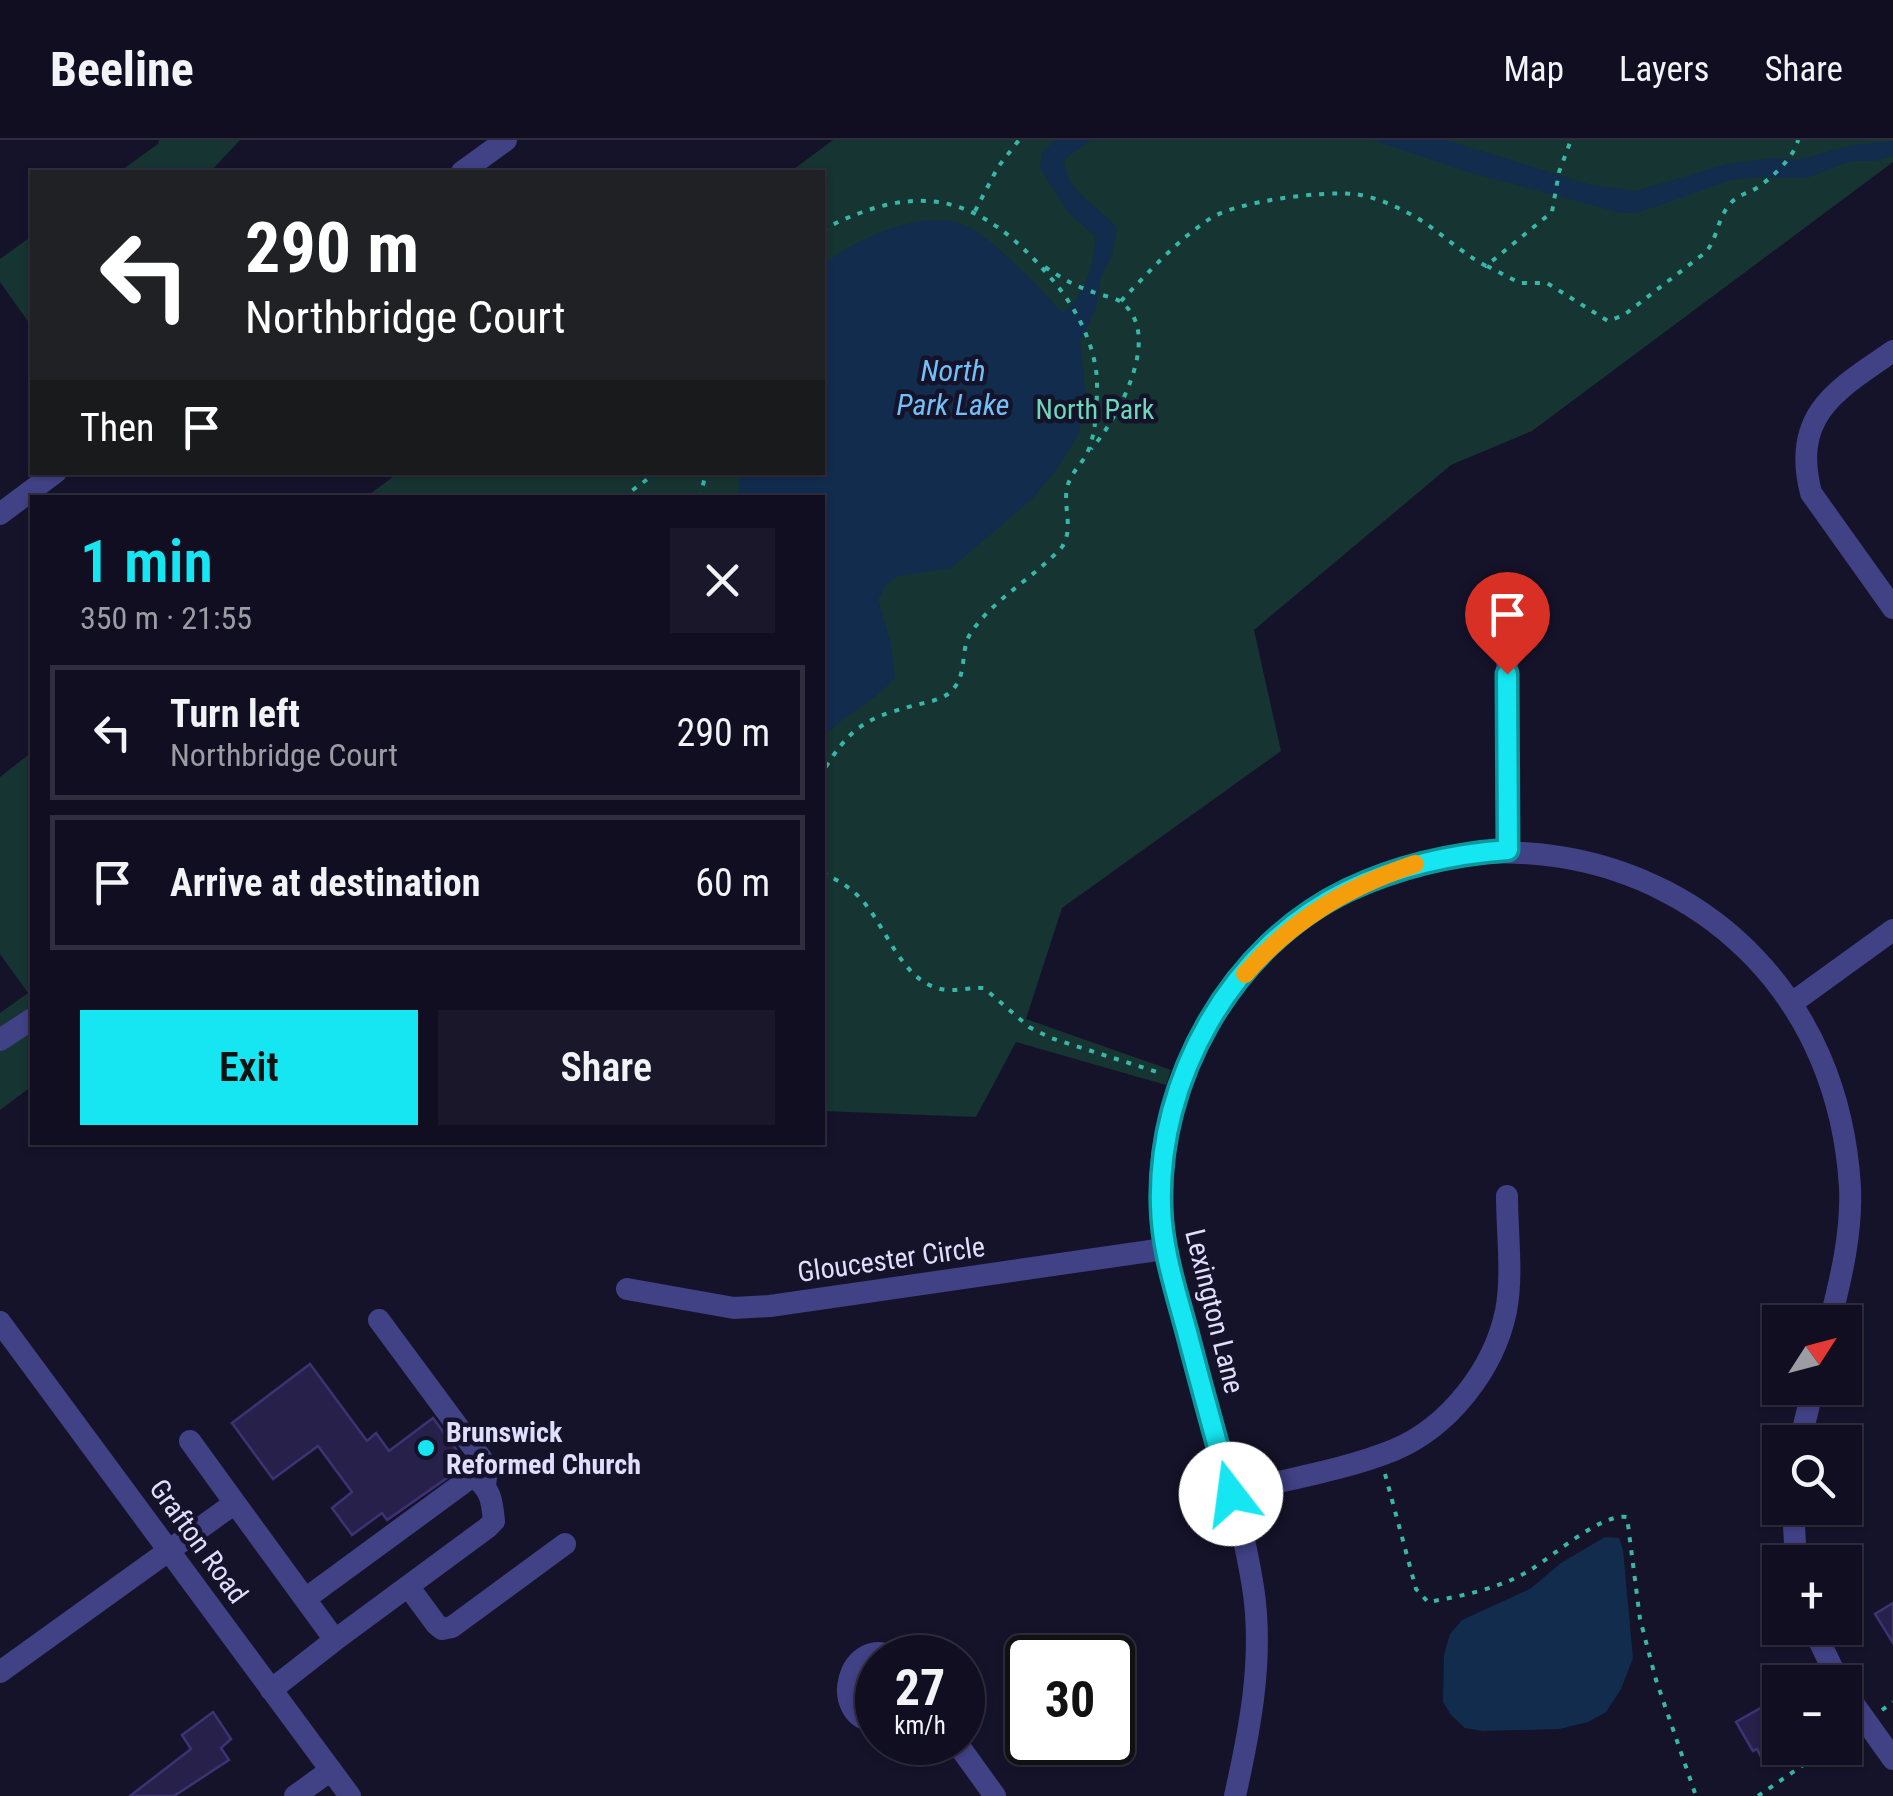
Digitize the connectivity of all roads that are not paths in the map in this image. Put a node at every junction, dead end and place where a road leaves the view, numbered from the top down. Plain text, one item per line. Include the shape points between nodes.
1 (506, 140) edge
2 (465, 170) edge
3 (1893, 351) edge
4 (52, 475) edge
5 (0, 514) edge
6 (1507, 603) dead end
7 (1893, 608) edge
8 (1508, 850) junction
9 (1893, 930) edge
10 (1792, 1004) junction
11 (30, 1019) edge
12 (0, 1040) edge
13 (1507, 1196) dead end
14 (1164, 1249) junction
15 (627, 1290) dead end
16 (1833, 1305) edge
17 (379, 1320) dead end
18 (0, 1322) edge
19 (190, 1441) dead end
20 (485, 1485) junction
21 (1231, 1494) junction
22 (235, 1503) junction
23 (565, 1544) dead end
24 (169, 1551) junction
25 (408, 1586) junction
26 (305, 1600) junction
27 (335, 1640) junction
28 (855, 1664) edge
29 (0, 1672) edge
30 (271, 1690) junction
31 (855, 1711) edge
32 (1862, 1716) edge
33 (1893, 1759) edge
34 (973, 1765) edge
35 (330, 1770) junction
36 (296, 1796) edge
37 (350, 1796) edge
38 (995, 1796) edge
39 (1235, 1796) edge

1 - 2 street
3 - 7 street via 1836,390 1810,428 1806,450 1816,503
4 - 5 street
6 - 8 street
8 - 10 street, Lexington Lane via 1595,863 1673,896 1742,946
8 - 14 street, Lexington Lane via 1424,861 1344,892 1275,940 1221,1002 1180,1080 1168,1120
9 - 10 street
10 - 16 street, Lexington Lane via 1827,1072 1846,1150 1848,1231
11 - 12 street
13 - 21 street via 1505,1315 1470,1388 1410,1442
14 - 15 street, Gloucester Circle via 770,1306 734,1308
14 - 21 street, Lexington Lane
17 - 20 street via 484,1462
18 - 24 street, Grafton Road
19 - 22 street
20 - 25 street via 494,1521
20 - 26 street via 466,1480
21 - 39 street, Lexington Lane via 1254,1591 1256,1634 1249,1732
22 - 24 street
22 - 26 street
23 - 25 street via 452,1627 436,1624
24 - 29 street
24 - 30 street, Grafton Road
25 - 27 street
26 - 27 street
27 - 30 street
28 - 31 street via 846,1681
30 - 35 street, Grafton Road
32 - 33 street
34 - 38 street
35 - 36 street
35 - 37 street, Grafton Road

